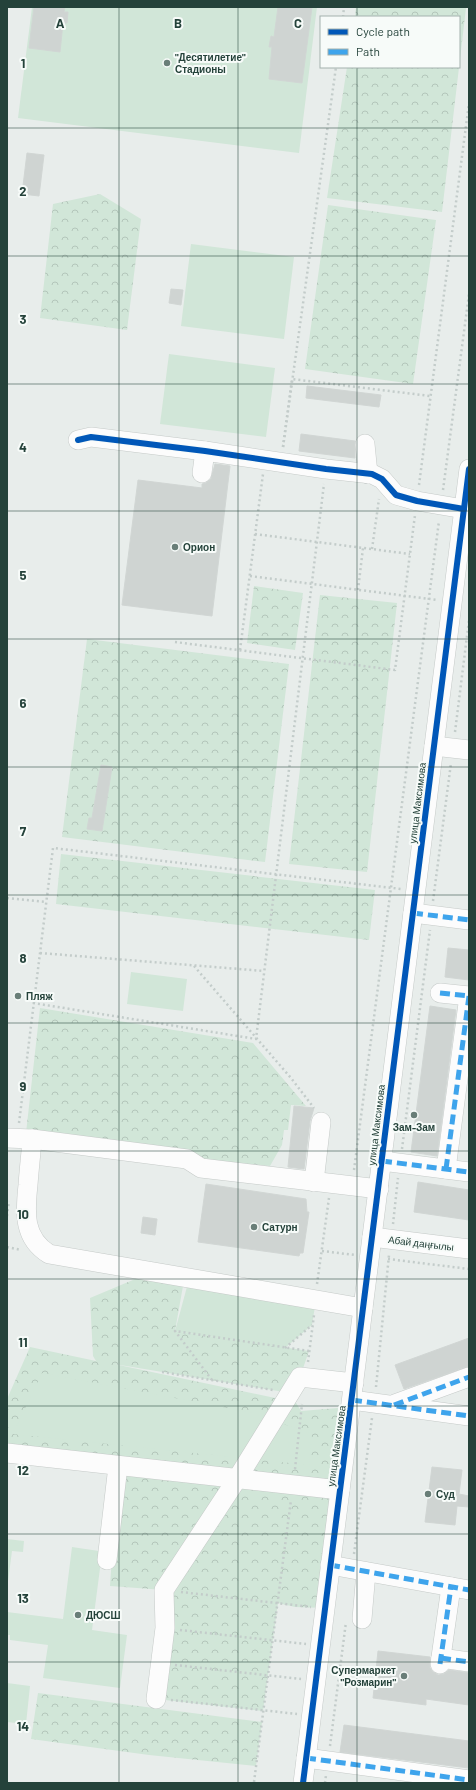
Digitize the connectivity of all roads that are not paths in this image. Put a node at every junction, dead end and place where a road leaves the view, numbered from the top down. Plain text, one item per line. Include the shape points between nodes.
1 (78, 440) dead end
2 (365, 444) dead end
3 (205, 451) junction
4 (469, 468) edge
5 (202, 473) dead end
6 (375, 476) junction
7 (466, 505) edge
8 (462, 581) edge
9 (434, 746) junction
10 (461, 749) edge
11 (413, 913) junction
12 (469, 920) edge
13 (440, 993) dead end
14 (469, 996) edge
15 (322, 1122) road end
16 (19, 1138) edge
17 (391, 1162) junction
18 (446, 1169) junction
19 (469, 1172) edge
20 (314, 1182) junction
21 (378, 1189) junction
22 (382, 1238) junction
23 (469, 1249) edge
24 (363, 1308) junction
25 (469, 1377) edge
26 (353, 1392) junction
27 (384, 1404) junction
28 (469, 1416) edge
29 (7, 1453) edge
30 (118, 1466) junction
31 (237, 1479) junction
32 (340, 1490) junction
33 (107, 1560) dead end
34 (330, 1565) junction
35 (359, 1571) junction
36 (460, 1589) edge
37 (354, 1617) road end
38 (469, 1662) edge
39 (156, 1699) road end
40 (306, 1758) junction
41 (469, 1780) edge
42 (303, 1783) edge

1 - 3 street via 91,437
2 - 6 street
3 - 5 street
3 - 6 street
4 - 7 street, улица Максимова
6 - 7 street via 396,495 441,505
7 - 8 street, улица Максимова
8 - 9 street, улица Максимова via 452,602
9 - 10 street
9 - 11 street, улица Максимова
11 - 12 street
11 - 17 street, улица Максимова
13 - 14 street
14 - 18 street
15 - 20 street
16 - 20 street via 187,1159 202,1168
16 - 24 street via 26,1218 32,1238 49,1254
17 - 18 street
17 - 21 street, улица Максимова
18 - 19 street
20 - 21 street
21 - 22 street, улица Максимова
22 - 23 street, Абай даңғылы
22 - 24 street, улица Максимова via 379,1258
24 - 26 street, улица Максимова
25 - 27 street
26 - 27 street
26 - 31 street via 300,1377
26 - 32 street, улица Максимова
27 - 28 street
29 - 30 street
30 - 31 street
30 - 33 street
31 - 32 street
31 - 39 street via 164,1590 165,1628
32 - 34 street, улица Максимова
34 - 35 street
34 - 40 street, улица Максимова
35 - 36 street
35 - 37 street
36 - 38 street via 440,1661
40 - 41 street
40 - 42 street, улица Максимова

